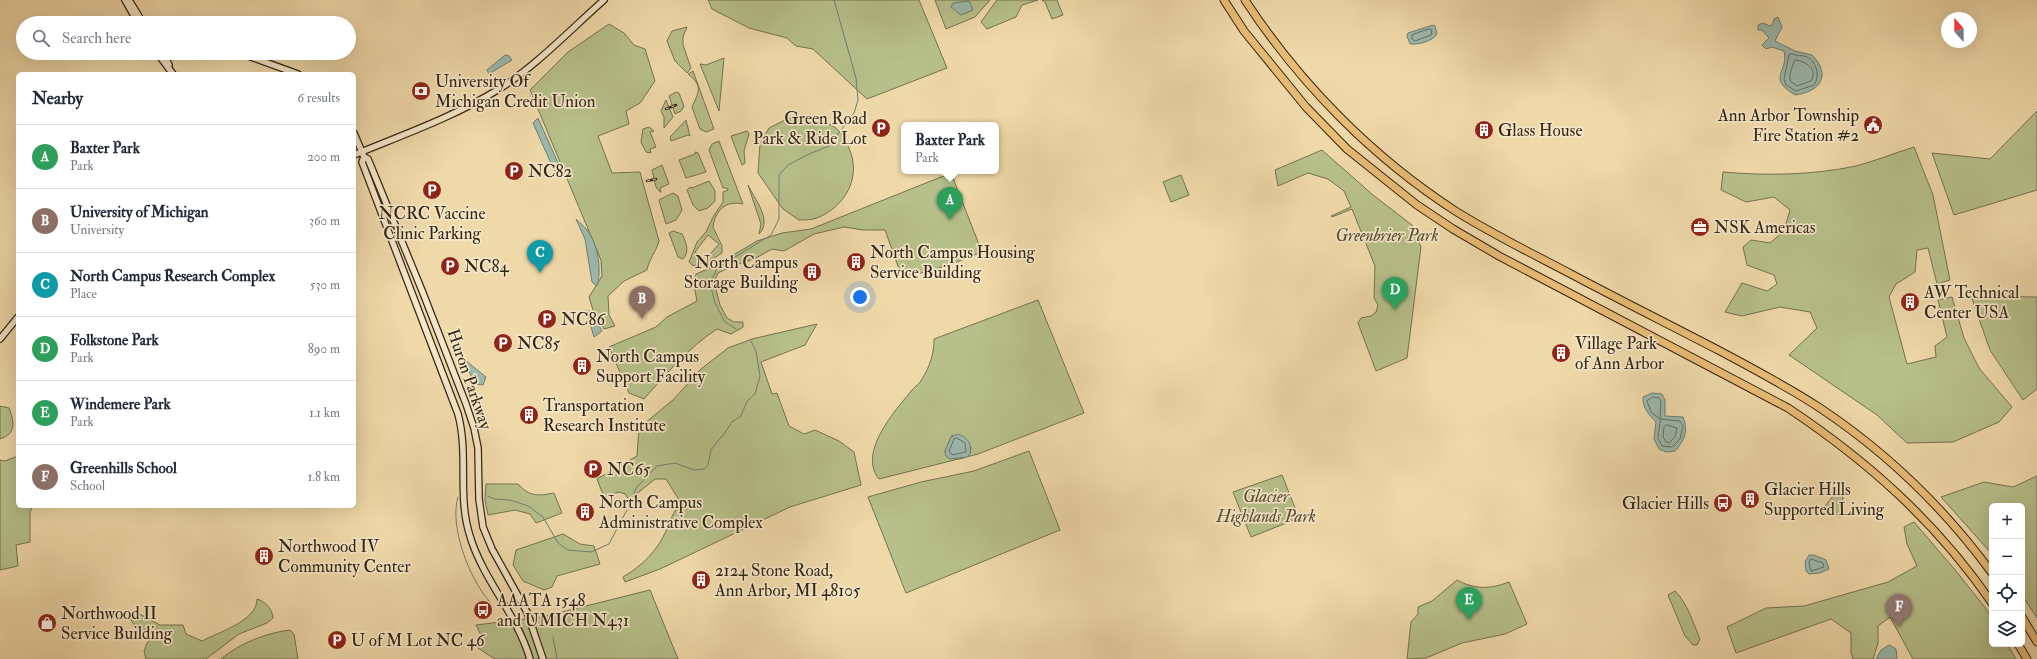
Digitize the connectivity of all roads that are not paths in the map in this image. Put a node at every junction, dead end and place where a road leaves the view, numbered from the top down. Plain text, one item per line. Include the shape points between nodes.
1 (604, 0) edge
2 (1223, 0) edge
3 (1246, 0) edge
4 (128, 1) edge
5 (135, 16) edge
6 (138, 16) edge
7 (163, 60) edge
8 (259, 60) edge
9 (172, 72) edge
10 (292, 72) edge
11 (356, 138) edge
12 (363, 154) junction
13 (356, 155) edge
14 (393, 244) junction
15 (404, 246) junction
16 (16, 319) edge
17 (0, 339) edge
18 (442, 341) junction
19 (432, 345) junction
20 (1989, 569) edge
21 (1989, 599) edge
22 (2025, 622) edge
23 (2037, 642) edge
24 (2020, 647) edge
25 (530, 659) edge
26 (543, 659) edge
27 (2027, 659) edge

1 - 12 main road via 500,88 462,109
2 - 21 highway via 1306,107 1386,182 1475,243 1788,408 1826,434 1862,461 1917,511 1957,556
3 - 20 highway via 1291,63 1326,103 1371,146 1427,191 1490,231 1768,377 1821,409 1878,452 1919,488
4 - 5 main road
4 - 6 main road
7 - 9 main road
8 - 10 main road
11 - 12 main road, Huron Parkway
12 - 13 main road
12 - 14 main road, Huron Parkway via 362,162
12 - 15 main road, Huron Parkway via 368,159
14 - 15 main road
14 - 19 main road, Huron Parkway
15 - 18 main road, Huron Parkway
16 - 17 main road
18 - 19 main road
18 - 26 main road, Huron Parkway via 474,428 478,448 479,506 485,532 523,603
19 - 25 main road, Huron Parkway via 461,424 464,447 463,503 470,538 480,561 514,620
22 - 23 highway
24 - 27 highway

